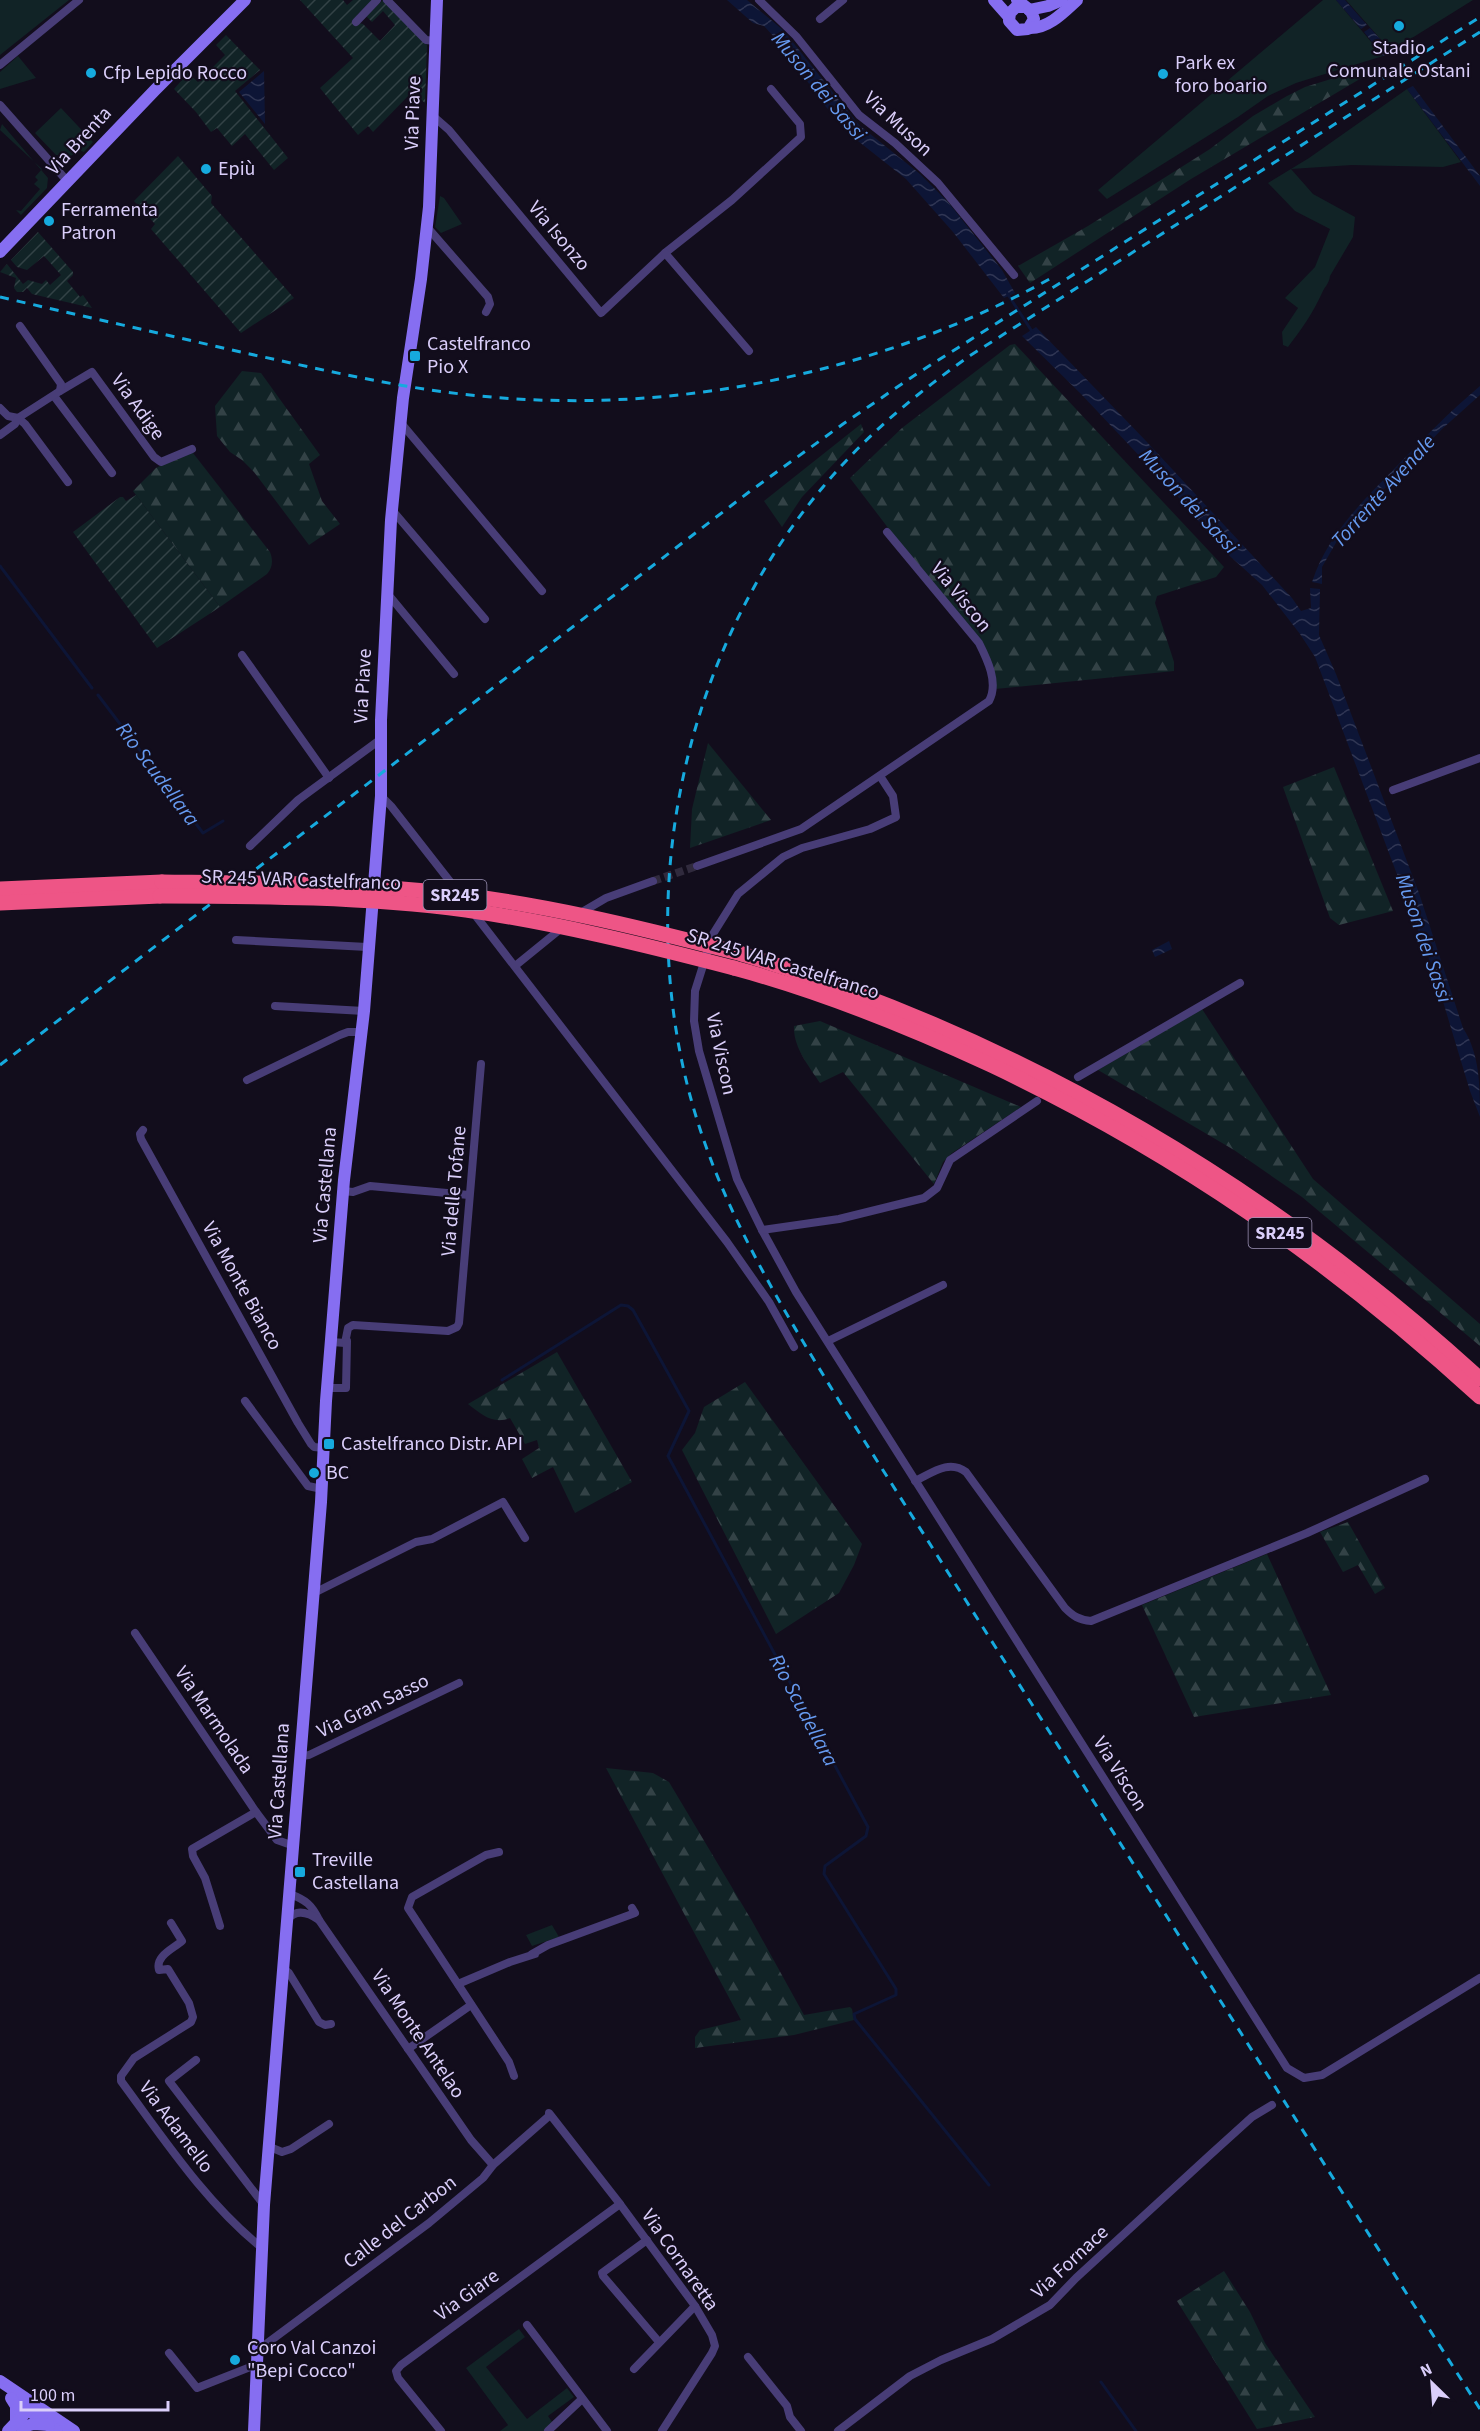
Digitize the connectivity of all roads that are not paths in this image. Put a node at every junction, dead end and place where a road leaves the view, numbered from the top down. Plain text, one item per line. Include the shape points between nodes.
1 (79, 0) edge
2 (377, 0) edge
3 (387, 0) edge
4 (437, 0) edge
5 (759, 0) edge
6 (843, 0) edge
7 (994, 0) edge
8 (1068, 0) edge
9 (1077, 0) edge
10 (238, 2) edge
11 (1056, 3) edge
12 (1024, 6) edge
13 (1009, 16) junction
14 (820, 19) dead end
15 (356, 22) dead end
16 (1029, 28) junction
17 (435, 41) junction
18 (0, 65) edge
19 (771, 89) dead end
20 (0, 105) edge
21 (433, 116) junction
22 (68, 182) junction
23 (427, 227) junction
24 (0, 252) edge
25 (665, 253) junction
26 (1014, 275) dead end
27 (486, 312) dead end
28 (21, 326) dead end
29 (748, 351) dead end
30 (57, 393) junction
31 (0, 408) edge
32 (18, 418) junction
33 (401, 423) junction
34 (0, 435) edge
35 (192, 449) dead end
36 (112, 473) dead end
37 (68, 482) dead end
38 (392, 510) junction
39 (887, 532) dead end
40 (542, 591) dead end
41 (387, 593) junction
42 (486, 619) dead end
43 (242, 655) dead end
44 (454, 674) dead end
45 (381, 739) junction
46 (1480, 758) edge
47 (880, 776) junction
48 (329, 778) junction
49 (381, 781) joint
50 (1393, 790) dead end
51 (381, 796) junction
52 (250, 846) dead end
53 (697, 866) tunnel mouth
54 (653, 881) tunnel mouth
55 (161, 889) junction
56 (0, 890) edge
57 (0, 903) edge
58 (236, 940) dead end
59 (367, 947) junction
60 (515, 966) junction
61 (1240, 983) dead end
62 (275, 1006) dead end
63 (364, 1011) junction
64 (360, 1032) junction
65 (481, 1064) dead end
66 (1078, 1077) dead end
67 (247, 1080) dead end
68 (1037, 1101) dead end
69 (143, 1130) dead end
70 (344, 1191) junction
71 (469, 1195) junction
72 (762, 1230) junction
73 (942, 1285) dead end
74 (347, 1341) junction
75 (828, 1341) junction
76 (332, 1342) junction
77 (794, 1347) dead end
78 (1480, 1379) edge
79 (327, 1388) junction
80 (1480, 1397) edge
81 (245, 1401) dead end
82 (324, 1448) junction
83 (1425, 1479) dead end
84 (915, 1481) junction
85 (322, 1489) junction
86 (525, 1538) dead end
87 (312, 1594) junction
88 (135, 1633) dead end
89 (459, 1683) dead end
90 (301, 1756) junction
91 (256, 1812) junction
92 (294, 1846) junction
93 (499, 1852) dead end
94 (290, 1894) junction
95 (632, 1908) dead end
96 (288, 1919) junction
97 (319, 1920) junction
98 (171, 1923) dead end
99 (220, 1926) dead end
100 (285, 1970) junction
101 (1480, 1978) edge
102 (458, 1984) junction
103 (471, 2005) junction
104 (332, 2024) dead end
105 (408, 2049) junction
106 (196, 2060) dead end
107 (514, 2076) dead end
108 (1272, 2104) dead end
109 (553, 2115) joint
110 (328, 2124) dead end
111 (270, 2147) junction
112 (493, 2165) junction
113 (620, 2204) junction
114 (264, 2205) junction
115 (646, 2240) junction
116 (262, 2248) junction
117 (695, 2306) junction
118 (526, 2325) dead end
119 (659, 2342) junction
120 (258, 2350) junction
121 (169, 2353) dead end
122 (748, 2357) dead end
123 (258, 2364) junction
124 (634, 2369) dead end
125 (2, 2385) edge
126 (11, 2398) junction
127 (582, 2399) junction
128 (28, 2410) junction
129 (18, 2426) edge
130 (61, 2428) edge
131 (8, 2431) edge
132 (254, 2431) edge
133 (441, 2431) edge
134 (548, 2431) edge
135 (608, 2431) edge
136 (662, 2431) edge
137 (801, 2431) edge
138 (838, 2431) edge

1 - 18 street
2 - 15 street
3 - 17 street via 426,40
4 - 17 street, Via Piave
5 - 26 street, Via Muson via 796,36 860,115 938,183
6 - 14 street
7 - 13 street
8 - 11 street via 1060,6
9 - 16 street via 1053,20
10 - 22 street, Via Brenta
11 - 12 street
12 - 13 street via 1016,7
12 - 16 street via 1034,19
13 - 16 street via 1017,30
17 - 21 street, Via Piave
19 - 25 street, Via Isonzo via 800,124 801,137 732,200
20 - 22 street
21 - 23 street, Via Piave
21 - 25 street, Via Isonzo via 601,313
22 - 24 street, Via Brenta
23 - 27 street via 488,297
23 - 33 street, Via Piave
25 - 29 street
28 - 30 street via 61,384
30 - 32 street, Via Adige
30 - 35 street, Via Adige via 92,372 154,458 161,462
30 - 36 street
31 - 32 street via 8,416
32 - 34 street, Via Adige
32 - 37 street
33 - 38 street, Via Piave
33 - 40 street
38 - 41 street, Via Piave
38 - 42 street
39 - 47 street, Via Viscon via 979,643 988,661 992,695
41 - 44 street
41 - 45 street, Via Piave
43 - 48 street
45 - 48 street
45 - 49 street, Via Piave
46 - 50 street
47 - 53 street, Via Viscon via 801,829
47 - 72 street, Via Viscon via 893,796 896,817 870,829 802,848 774,864 738,894 713,934 699,975 693,1005 699,1051 737,1179
48 - 52 street via 298,800
49 - 51 street, Via Castellana
51 - 59 street, Via Castellana
51 - 60 street
54 - 60 street via 585,909
55 - 56 highway, SR 245 VAR Castelfranco / SR245
55 - 57 highway, SR 245 VAR Castelfranco / SR245
55 - 78 highway, SR 245 VAR Castelfranco / SR245, bridge via 328,884 427,891 609,921 805,974 924,1019 1052,1080 1205,1166 1322,1246
55 - 80 highway, SR 245 VAR Castelfranco / SR245, bridge via 465,910 584,931 734,968 818,993 917,1030 1059,1097 1231,1199 1387,1315
58 - 59 street
59 - 63 street, Via Castellana
60 - 77 street via 744,1265
61 - 66 street
62 - 63 street
63 - 64 street, Via Castellana
64 - 67 street via 340,1035
64 - 70 street, Via Castellana
65 - 71 street, Via delle Tofane
68 - 72 street via 950,1160 935,1191 924,1198 839,1219
69 - 82 street, Via Monte Bianco via 141,1139 298,1423 314,1447
70 - 71 street via 370,1186
70 - 76 street, Via Castellana
71 - 74 street, Via delle Tofane via 457,1327 448,1331 353,1325 348,1328
72 - 75 street, Via Viscon
73 - 75 street
74 - 76 street
74 - 79 street via 346,1389
75 - 84 street, Via Viscon
76 - 79 street, Via Castellana
79 - 82 street, Via Castellana
81 - 85 street via 308,1486
82 - 85 street, Via Castellana
83 - 84 street via 1307,1533 1091,1621 1081,1620 1065,1608 966,1472 950,1466
84 - 101 street, Via Viscon via 1287,2068 1304,2078 1322,2075
85 - 87 street, Via Castellana
86 - 87 street via 503,1502
87 - 90 street, Via Castellana
88 - 91 street, Via Marmolada
89 - 90 street, Via Gran Sasso
90 - 92 street, Via Castellana
91 - 92 street, Via Marmolada via 277,1840
91 - 99 street via 192,1850
92 - 94 street, Via Castellana
93 - 102 street via 486,1855 410,1901 408,1908
94 - 96 street, Via Castellana
94 - 97 street, Via Monte Antelao via 310,1904
95 - 102 street via 635,1913 548,1944 536,1954
96 - 97 street via 301,1912
96 - 100 street, Via Castellana
97 - 105 street, Via Monte Antelao
98 - 116 street, Via Adamello via 182,1941 157,1965 159,1970 168,1969 193,2017 174,2034 134,2058 121,2081 195,2181
100 - 104 street via 320,2022
100 - 111 street, Via Castellana
102 - 103 street
103 - 105 street
103 - 107 street
105 - 112 street, Via Monte Antelao
106 - 114 street via 169,2081
108 - 138 street, Via Fornace via 1218,2147 1050,2305 992,2339 910,2376
109 - 112 street, Calle del Carbon via 549,2113
109 - 113 street, Via Cornaretta
110 - 111 street via 291,2149 282,2152
111 - 114 street, Via Castellana
112 - 120 street, Calle del Carbon via 429,2223
113 - 115 street, Via Cornaretta
113 - 133 street, Via Giare via 396,2371
114 - 116 street, Via Castellana
115 - 117 street, Via Cornaretta
115 - 119 street via 602,2272
116 - 120 street, Via Castellana
117 - 119 street
117 - 136 street, Via Cornaretta via 715,2346
118 - 127 street
119 - 124 street
120 - 123 street, Via Castellana
121 - 123 street via 197,2388
122 - 137 street via 787,2406
123 - 132 street, Via Castellana
125 - 126 street
125 - 128 street
125 - 130 street
126 - 128 street
126 - 129 street
127 - 134 street
127 - 135 street
128 - 129 street
128 - 130 street
129 - 130 street
129 - 131 street

